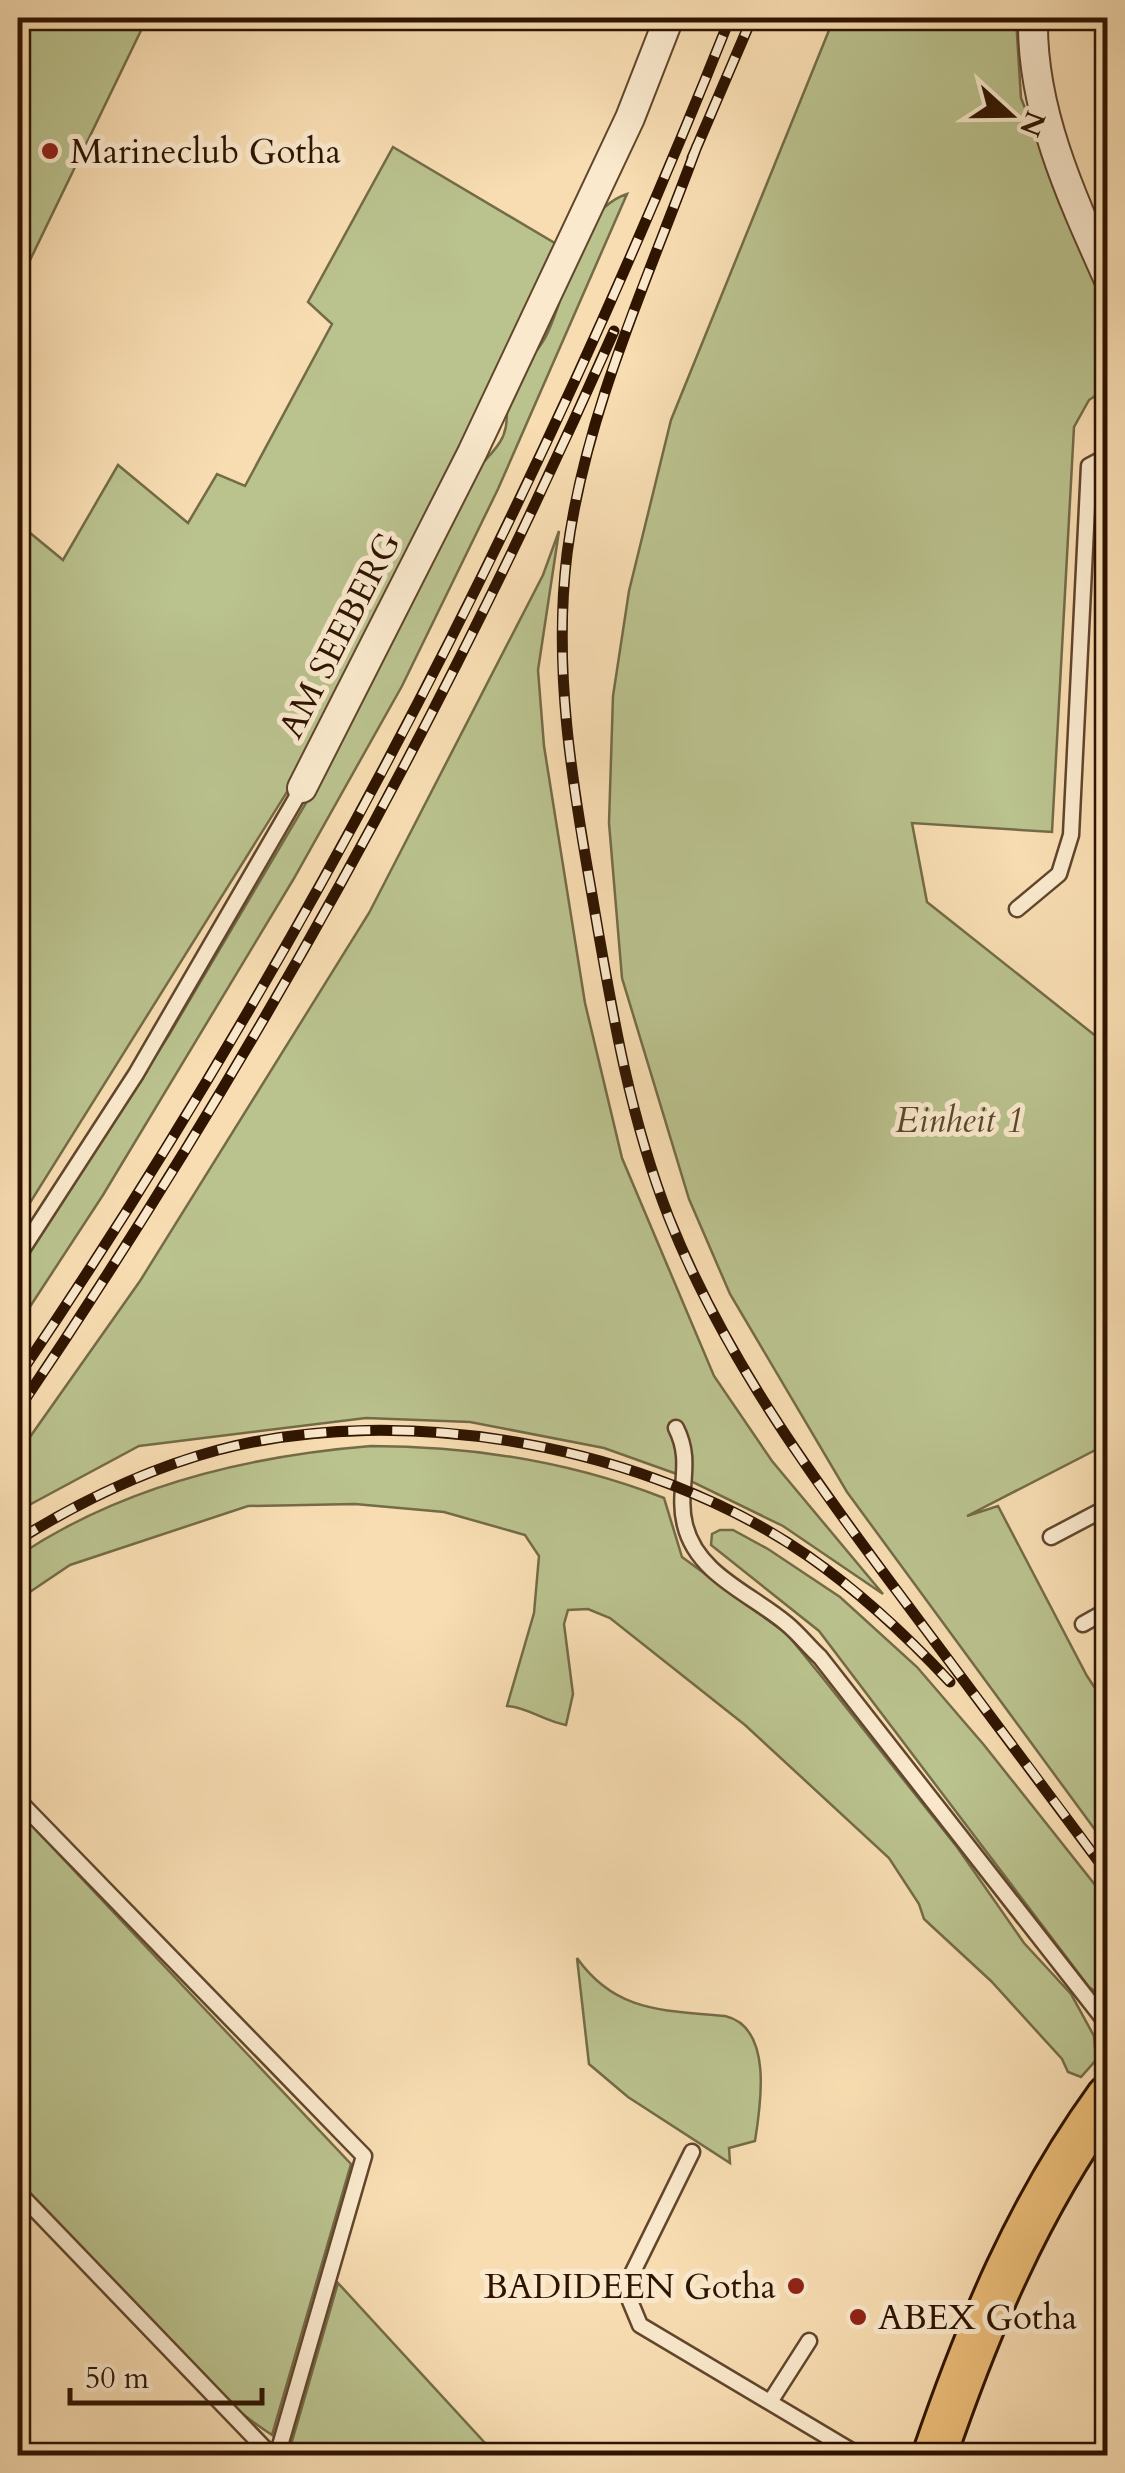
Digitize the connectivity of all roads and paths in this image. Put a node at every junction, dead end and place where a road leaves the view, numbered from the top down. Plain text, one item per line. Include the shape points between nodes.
1 (669, 18) edge
2 (1033, 18) edge
3 (1108, 278) edge
4 (1108, 456) edge
5 (302, 788) joint
6 (1016, 909) dead end
7 (18, 1256) edge
8 (676, 1428) dead end
9 (1108, 1507) edge
10 (1051, 1537) dead end
11 (1108, 1610) edge
12 (1084, 1624) dead end
13 (18, 1800) edge
14 (1108, 2025) edge
15 (1108, 2097) edge
16 (692, 2152) dead end
17 (18, 2192) edge
18 (809, 2342) dead end
19 (770, 2402) junction
20 (275, 2456) edge
21 (860, 2456) edge
22 (934, 2456) edge

1 - 5 street, AM SEEBERG via 630,118 472,453
2 - 3 street via 1037,86 1051,137
4 - 6 lane via 1088,466 1071,835 1059,874
5 - 7 lane, AM SEEBERG via 136,1074
8 - 14 lane via 686,1449 684,1522 694,1550 820,1658
9 - 10 lane
11 - 12 lane
13 - 20 lane via 364,2156
15 - 22 main road via 1023,2234
16 - 19 lane via 629,2280 630,2301 640,2325
17 - 20 lane
18 - 19 lane
19 - 21 lane

